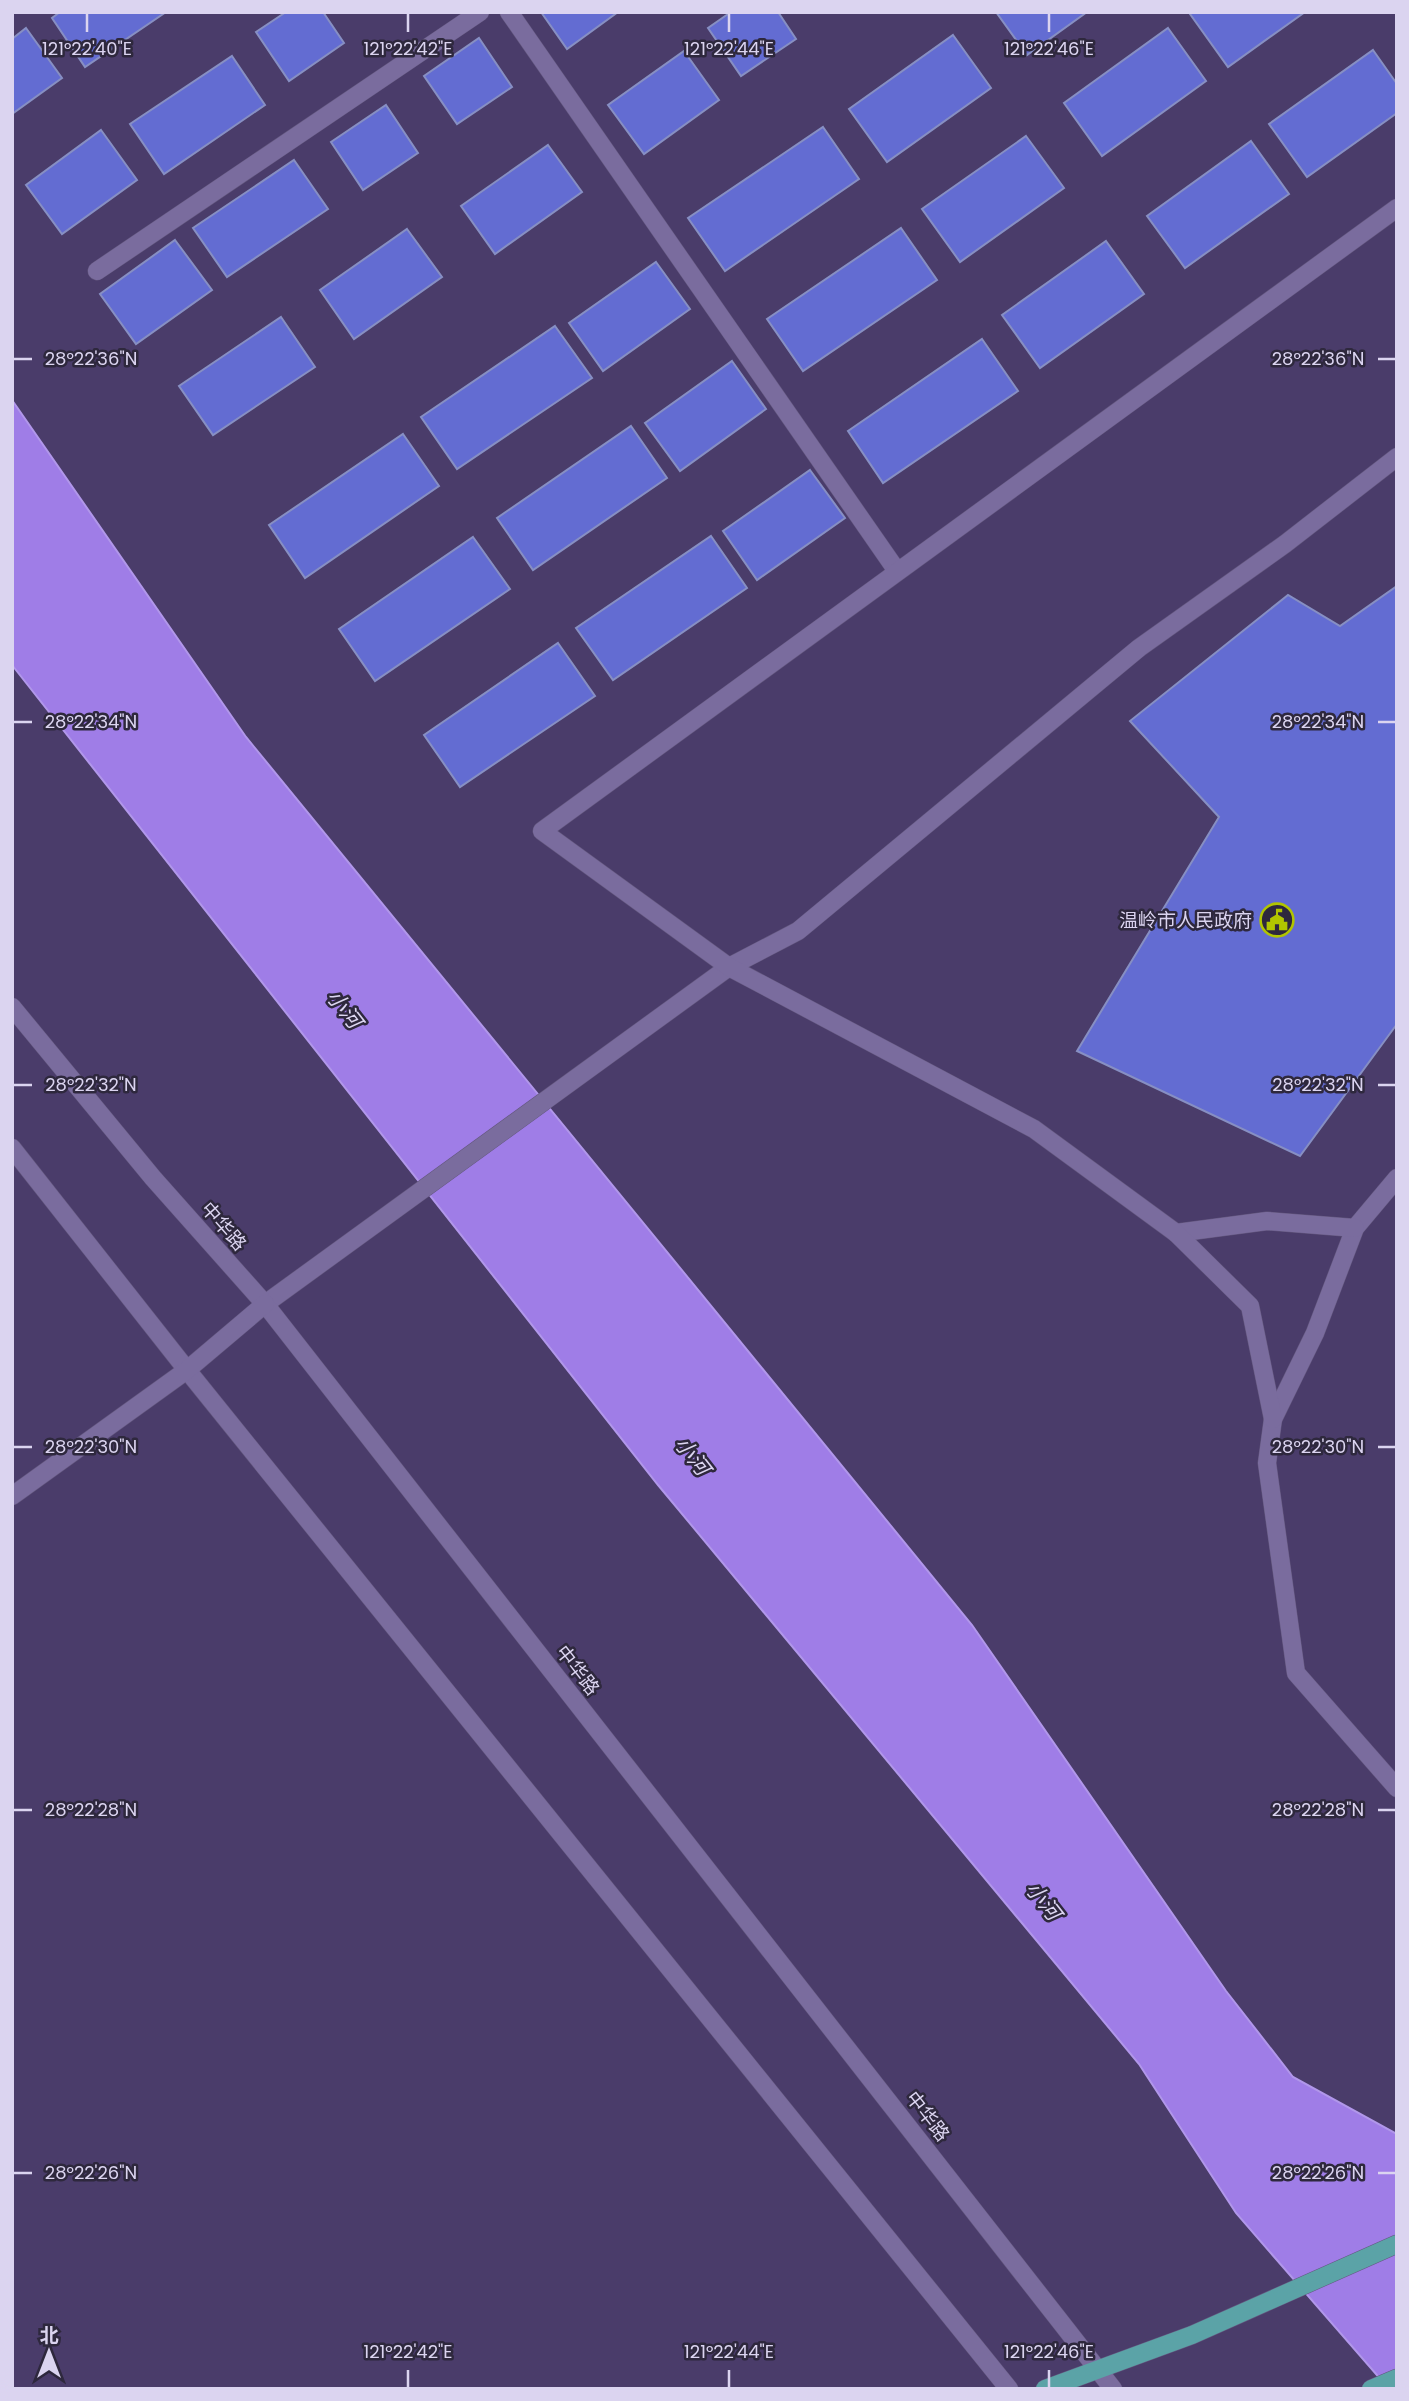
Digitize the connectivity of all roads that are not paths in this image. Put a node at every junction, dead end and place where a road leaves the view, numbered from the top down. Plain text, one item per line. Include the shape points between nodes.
1 (480, 12) edge
2 (509, 12) edge
3 (1397, 208) edge
4 (97, 271) dead end
5 (1397, 457) edge
6 (897, 571) junction
7 (729, 967) junction
8 (12, 1007) edge
9 (12, 1148) edge
10 (1397, 1178) edge
11 (1355, 1228) junction
12 (1176, 1233) junction
13 (265, 1304) junction
14 (187, 1370) junction
15 (1273, 1419) junction
16 (12, 1496) edge
17 (1397, 1788) edge
18 (1397, 2244) edge
19 (1100, 2369) junction
20 (1397, 2378) edge
21 (1009, 2389) edge
22 (1045, 2389) edge
23 (1113, 2389) edge
24 (1371, 2389) edge

1 - 4 street
2 - 6 street
3 - 6 street
5 - 7 street via 1139,648 798,932
6 - 7 street via 542,831
7 - 12 street via 1034,1129
7 - 13 street
8 - 13 street, 中华路 via 153,1178
9 - 14 street
10 - 11 street
11 - 12 street via 1267,1221
11 - 15 street via 1315,1333
12 - 15 street via 1250,1306
13 - 14 street
13 - 19 street, 中华路
14 - 16 street
14 - 21 street
15 - 17 street via 1267,1463 1296,1673
18 - 19 main road via 1192,2335
19 - 22 main road
19 - 23 street, 中华路
20 - 24 main road

